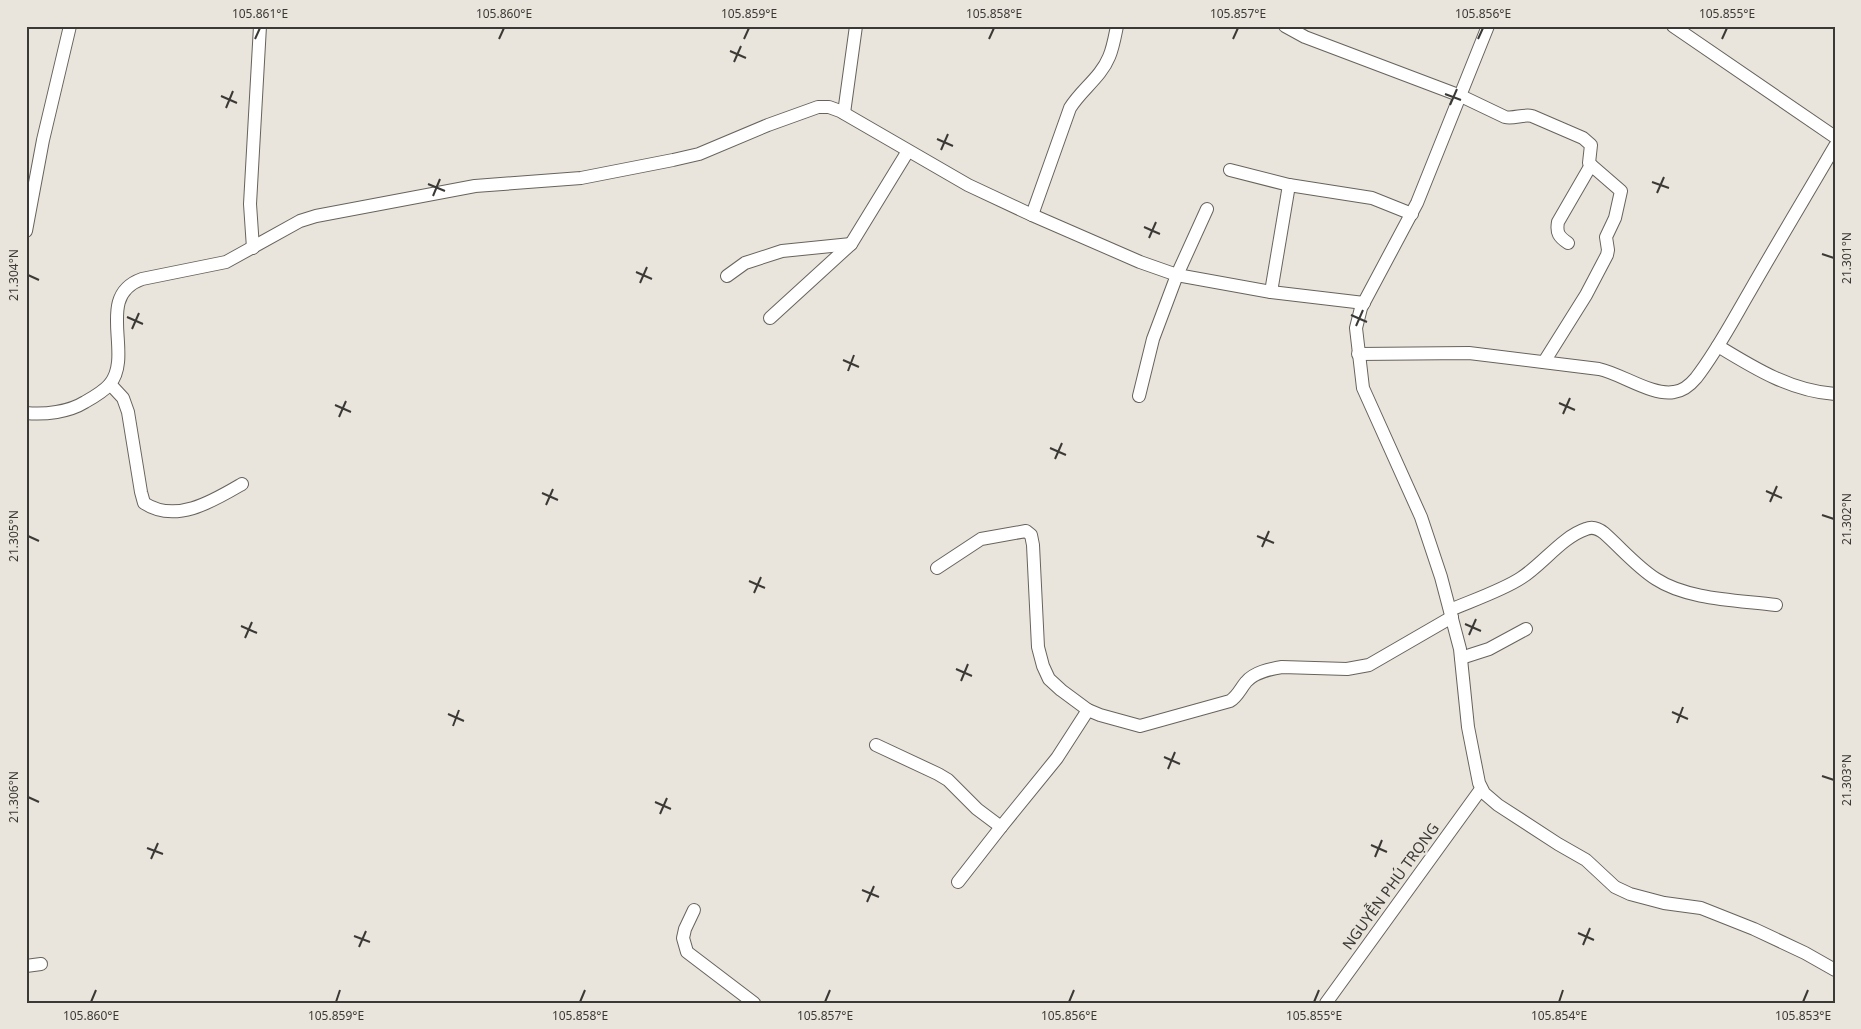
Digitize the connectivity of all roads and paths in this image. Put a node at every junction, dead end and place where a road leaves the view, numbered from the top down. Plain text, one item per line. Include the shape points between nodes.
1 (70, 26) edge
2 (260, 26) edge
3 (856, 26) edge
4 (1117, 26) edge
5 (1285, 26) edge
6 (1488, 26) edge
7 (1673, 26) edge
8 (1461, 96) junction
9 (844, 113) junction
10 (1835, 137) edge
11 (1835, 146) edge
12 (908, 152) junction
13 (1591, 165) junction
14 (1230, 170) dead end
15 (1290, 186) junction
16 (28, 207) edge
17 (1207, 209) dead end
18 (1412, 214) junction
19 (1032, 215) junction
20 (26, 231) edge
21 (1568, 243) dead end
22 (851, 244) junction
23 (253, 248) junction
24 (1176, 275) junction
25 (727, 276) dead end
26 (1271, 292) junction
27 (1364, 303) junction
28 (770, 318) dead end
29 (1718, 346) junction
30 (1358, 354) junction
31 (1544, 362) junction
32 (110, 384) junction
33 (1835, 394) edge
34 (1138, 396) dead end
35 (26, 413) edge
36 (242, 484) dead end
37 (936, 568) dead end
38 (1776, 605) dead end
39 (1451, 614) junction
40 (1526, 630) dead end
41 (1461, 658) junction
42 (1088, 710) junction
43 (876, 745) dead end
44 (1481, 789) junction
45 (1000, 827) junction
46 (958, 882) dead end
47 (694, 910) dead end
48 (41, 964) dead end
49 (26, 966) edge
50 (1835, 970) edge
51 (754, 1003) edge
52 (1326, 1003) edge

1 - 16 street
2 - 23 street via 250,204
3 - 9 street
4 - 19 street via 1109,58 1070,108
5 - 8 street
6 - 8 street
7 - 10 street
8 - 13 street via 1505,117 1532,116 1583,138 1591,145
8 - 18 street
9 - 12 street
9 - 23 street via 818,107 699,154 618,171 581,178 475,186 316,216 300,221
11 - 29 street
12 - 19 street
12 - 22 street
13 - 21 street via 1558,222 1559,237
13 - 31 street via 1621,191 1606,238 1608,250 1590,288
14 - 15 street
15 - 18 street via 1372,198
15 - 26 street
16 - 20 street
17 - 24 street
18 - 27 street
19 - 24 street
22 - 25 street via 782,251 745,263
22 - 28 street
23 - 32 street via 226,262 132,282 119,302 118,361
24 - 26 street
24 - 34 street via 1153,339
26 - 27 street
27 - 30 street via 1356,328
29 - 31 street via 1696,378 1676,392 1653,390 1610,371
29 - 33 street via 1776,379
30 - 31 street via 1469,353
30 - 39 street via 1363,388 1421,517
32 - 35 street via 79,406 62,412
32 - 36 street via 123,398 128,412 144,503 156,511 176,512 209,503
37 - 42 street via 981,539 1019,531 1031,535 1042,666 1061,690
38 - 39 street via 1693,594 1675,588 1644,571 1597,528 1587,528 1568,539 1519,580
39 - 41 street
39 - 42 street via 1369,665 1272,669 1253,675 1230,701 1150,724 1131,724
40 - 41 street
41 - 44 street via 1468,728
42 - 45 street via 1057,758
43 - 45 street via 948,780
44 - 50 street via 1498,805 1586,860 1615,887 1664,903 1701,908 1805,952
44 - 52 street, NGUYỄN PHÚ TRỌNG
45 - 46 street
47 - 51 street via 683,938 687,952
48 - 49 street

